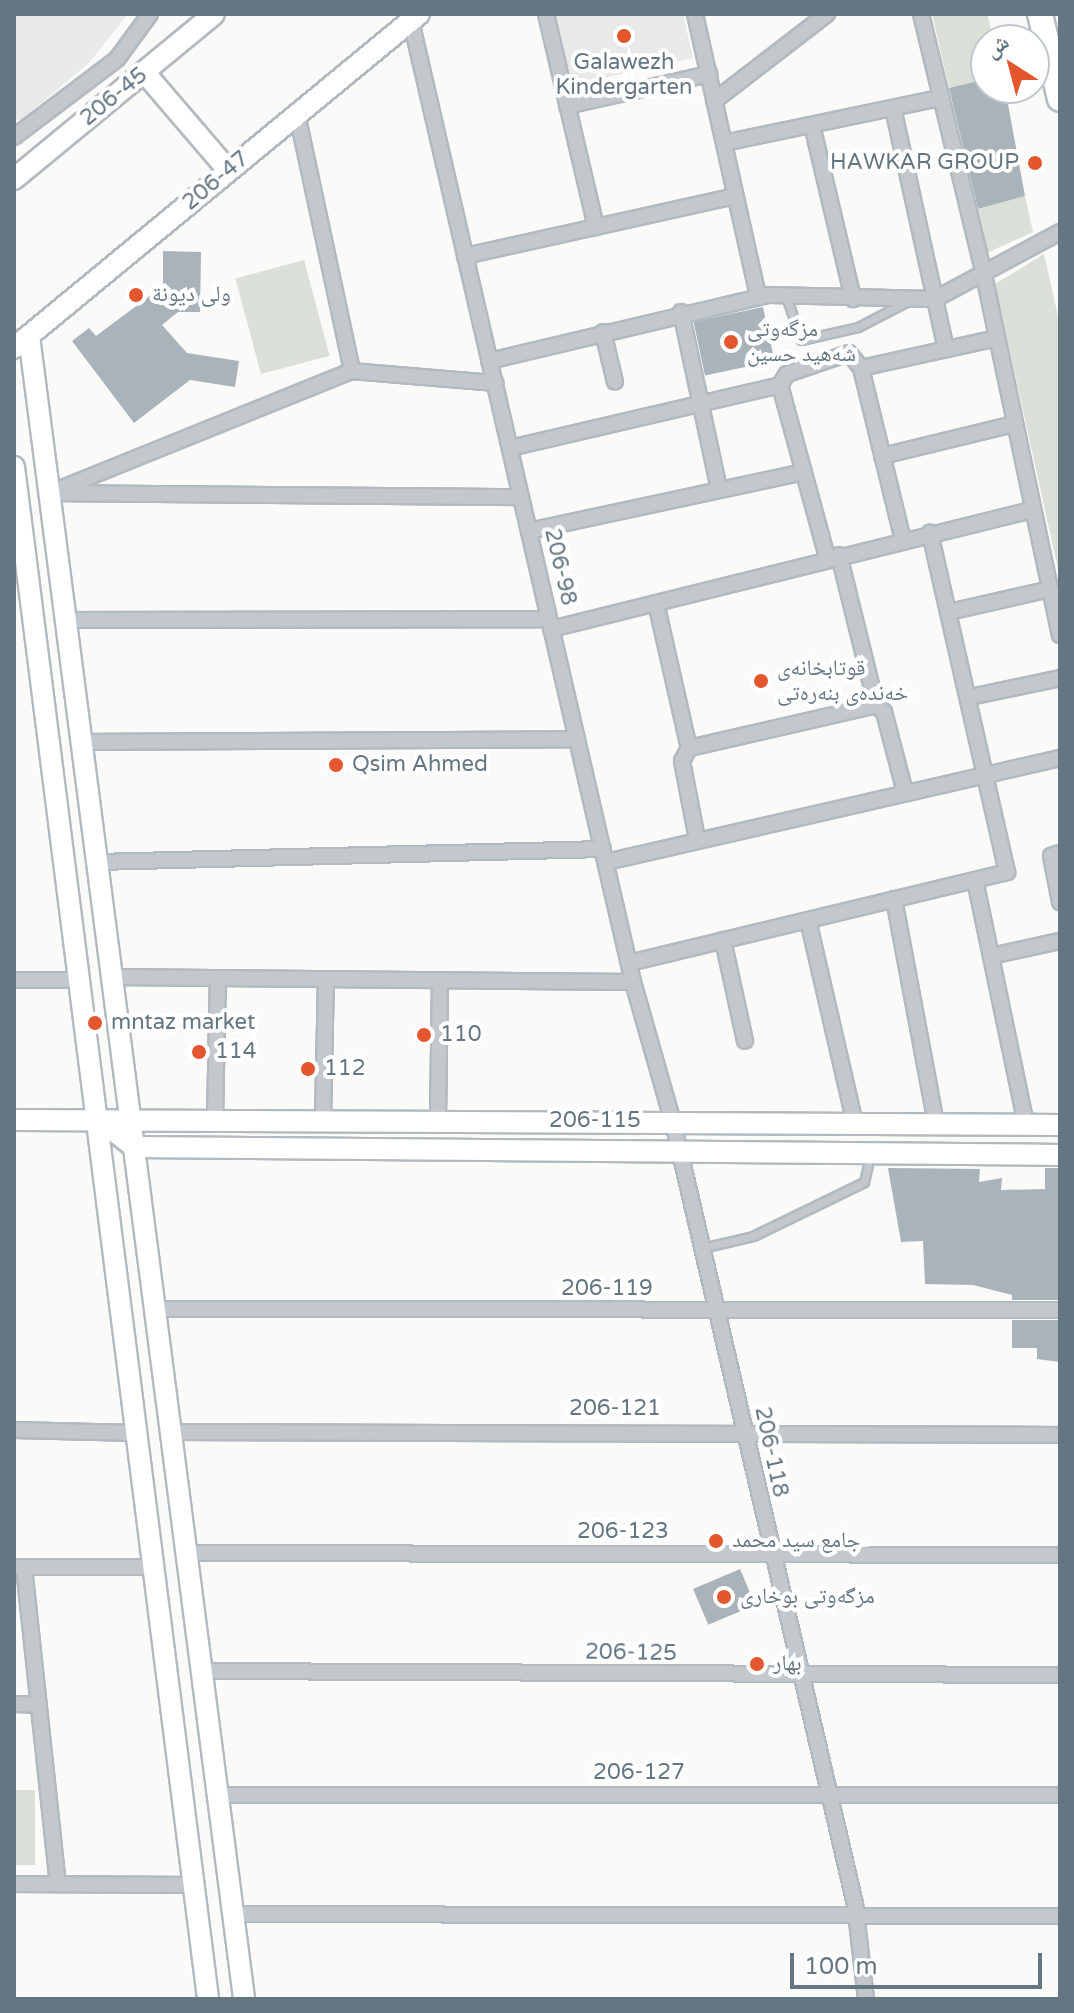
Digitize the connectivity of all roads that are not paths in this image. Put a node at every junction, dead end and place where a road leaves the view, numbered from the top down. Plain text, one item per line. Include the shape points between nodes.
1 (150, 14) edge
2 (214, 14) edge
3 (546, 14) edge
4 (695, 14) edge
5 (827, 14) edge
6 (921, 14) edge
7 (1040, 14) edge
8 (415, 17) edge
9 (130, 47) junction
10 (144, 72) junction
11 (709, 74) junction
12 (939, 98) junction
13 (1060, 99) edge
14 (714, 101) junction
15 (567, 106) junction
16 (893, 108) junction
17 (297, 114) junction
18 (812, 125) junction
19 (16, 133) edge
20 (724, 143) junction
21 (228, 170) junction
22 (14, 179) edge
23 (735, 196) junction
24 (596, 227) junction
25 (1060, 232) edge
26 (465, 256) junction
27 (984, 275) junction
28 (786, 294) junction
29 (758, 297) junction
30 (853, 299) junction
31 (935, 299) junction
32 (906, 302) junction
33 (681, 312) junction
34 (603, 332) junction
35 (997, 338) junction
36 (21, 342) edge
37 (946, 349) junction
38 (489, 361) junction
39 (861, 368) junction
40 (352, 371) junction
41 (783, 380) junction
42 (615, 382) dead end
43 (495, 383) junction
44 (701, 404) junction
45 (1014, 424) junction
46 (510, 448) junction
47 (882, 456) junction
48 (14, 467) edge
49 (804, 472) junction
50 (719, 490) junction
51 (49, 493) junction
52 (521, 497) junction
53 (1031, 510) junction
54 (529, 531) junction
55 (930, 533) junction
56 (903, 540) junction
57 (833, 556) junction
58 (1050, 589) junction
59 (656, 603) junction
60 (949, 612) junction
61 (66, 620) junction
62 (550, 624) junction
63 (1060, 635) edge
64 (1060, 678) edge
65 (970, 697) junction
66 (876, 705) junction
67 (577, 739) junction
68 (81, 742) junction
69 (689, 748) junction
70 (1060, 758) edge
71 (988, 773) junction
72 (905, 792) junction
73 (697, 839) junction
74 (1060, 853) edge
75 (604, 856) junction
76 (97, 862) junction
77 (975, 880) junction
78 (894, 899) junction
79 (1060, 902) edge
80 (808, 920) junction
81 (723, 940) junction
82 (1060, 941) edge
83 (991, 956) junction
84 (629, 963) junction
85 (112, 977) junction
86 (218, 978) junction
87 (326, 979) junction
88 (14, 980) edge
89 (79, 980) junction
90 (440, 980) junction
91 (633, 982) junction
92 (745, 1041) dead end
93 (130, 1117) junction
94 (97, 1118) junction
95 (215, 1118) junction
96 (323, 1119) junction
97 (14, 1120) edge
98 (438, 1120) junction
99 (673, 1122) junction
100 (855, 1124) junction
101 (936, 1124) junction
102 (1026, 1125) junction
103 (1060, 1125) edge
104 (134, 1147) junction
105 (677, 1151) junction
106 (870, 1155) junction
107 (1060, 1155) edge
108 (700, 1248) junction
109 (154, 1309) junction
110 (1060, 1310) edge
111 (716, 1311) junction
112 (14, 1430) edge
113 (745, 1431) junction
114 (170, 1432) junction
115 (136, 1433) junction
116 (1060, 1435) edge
117 (186, 1553) junction
118 (771, 1554) junction
119 (1060, 1555) edge
120 (19, 1567) edge
121 (153, 1567) junction
122 (201, 1671) junction
123 (1060, 1675) edge
124 (802, 1677) junction
125 (14, 1704) edge
126 (39, 1705) junction
127 (217, 1795) junction
128 (829, 1795) junction
129 (1060, 1795) edge
130 (14, 1884) edge
131 (58, 1884) junction
132 (194, 1885) junction
133 (233, 1914) junction
134 (856, 1915) junction
135 (1060, 1916) edge
136 (208, 1999) edge
137 (244, 1999) edge
138 (866, 1999) edge

1 - 9 street
2 - 10 street, 206-45
3 - 15 street
4 - 11 street
5 - 14 street
6 - 12 street
7 - 13 highway
8 - 17 street, 206-47
8 - 26 street, 206-98
9 - 10 street
9 - 19 street
10 - 21 street
10 - 22 street, 206-45
11 - 14 street
11 - 15 street
12 - 16 street
12 - 27 street
14 - 20 street
15 - 24 street
16 - 18 street
16 - 31 street
17 - 21 street, 206-47
17 - 40 street
18 - 20 street
18 - 30 street
20 - 23 street
21 - 36 street, 206-47
23 - 24 street
23 - 29 street
24 - 26 street
25 - 27 street
26 - 38 street, 206-98
27 - 31 street
27 - 35 street
28 - 29 street
28 - 30 street
28 - 32 lane via 801,340 858,327
29 - 33 street
30 - 32 street
31 - 32 street
31 - 37 street
33 - 34 street
33 - 44 street
34 - 38 street
34 - 42 street
35 - 37 street
35 - 45 street
36 - 51 street
37 - 39 street
38 - 43 street, 206-98
39 - 41 street via 849,353
39 - 47 street
40 - 43 street
40 - 51 street
41 - 44 street
41 - 49 street
43 - 46 street, 206-98
44 - 46 street
44 - 50 street
45 - 47 street
45 - 53 street
46 - 52 street, 206-98
47 - 56 street
48 - 89 street
49 - 50 street
49 - 57 street
50 - 54 street
51 - 52 street
51 - 61 street
52 - 54 street, 206-98
53 - 55 street
53 - 58 street
54 - 62 street, 206-98
55 - 56 street
55 - 60 street
56 - 57 street
57 - 59 street
57 - 66 street
58 - 60 street
58 - 63 street
59 - 62 street
59 - 69 street
60 - 65 street
61 - 62 street
61 - 68 street
62 - 67 street, 206-98
64 - 65 street
65 - 71 street
66 - 69 street
66 - 72 street via 884,712
67 - 68 street
67 - 75 street, 206-98
68 - 76 street
69 - 73 street via 682,761
70 - 71 street
71 - 72 street
71 - 77 street via 1007,872
72 - 73 street
73 - 75 street
74 - 79 street via 1051,856
75 - 76 street
75 - 84 street, 206-98
76 - 85 street
77 - 78 street
77 - 83 street
78 - 80 street
78 - 101 street
80 - 81 street
80 - 100 street
81 - 84 street
81 - 92 street
82 - 83 street
83 - 102 street
84 - 91 street, 206-98
85 - 86 street
85 - 93 street
86 - 87 street
86 - 95 street
87 - 90 street
87 - 96 street
88 - 89 street
89 - 94 street
90 - 91 street
90 - 98 street
91 - 99 street, 206-98
93 - 94 street, 206-115
93 - 95 street, 206-115
93 - 104 street
94 - 97 street, 206-115
94 - 104 street
94 - 115 street
95 - 96 street, 206-115
96 - 98 street, 206-115
98 - 99 street, 206-115
99 - 100 street, 206-115
99 - 105 street, 206-98
100 - 101 street, 206-115
101 - 102 street, 206-115
102 - 103 street, 206-115
104 - 105 street, 206-115
104 - 109 street
105 - 106 street, 206-115
105 - 108 street, 206-118
106 - 107 street, 206-115
106 - 108 lane via 864,1182 753,1236
108 - 111 street, 206-118
109 - 111 street, 206-119
109 - 114 street
110 - 111 street, 206-119
111 - 113 street, 206-118
112 - 115 street
113 - 114 street, 206-121
113 - 116 street, 206-121
113 - 118 street, 206-118
114 - 117 street
115 - 121 street
117 - 118 street, 206-123
117 - 122 street
118 - 119 street, 206-123
118 - 124 street, 206-118
120 - 121 street
120 - 126 street
121 - 132 street
122 - 124 street, 206-125
122 - 127 street
123 - 124 street, 206-125
124 - 128 street, 206-118
125 - 126 street
126 - 131 street
127 - 128 street, 206-127
127 - 133 street
128 - 129 street, 206-127
128 - 134 street, 206-118
130 - 131 street
131 - 132 street
132 - 136 street
133 - 134 street
133 - 137 street
134 - 135 street
134 - 138 street, 206-118

